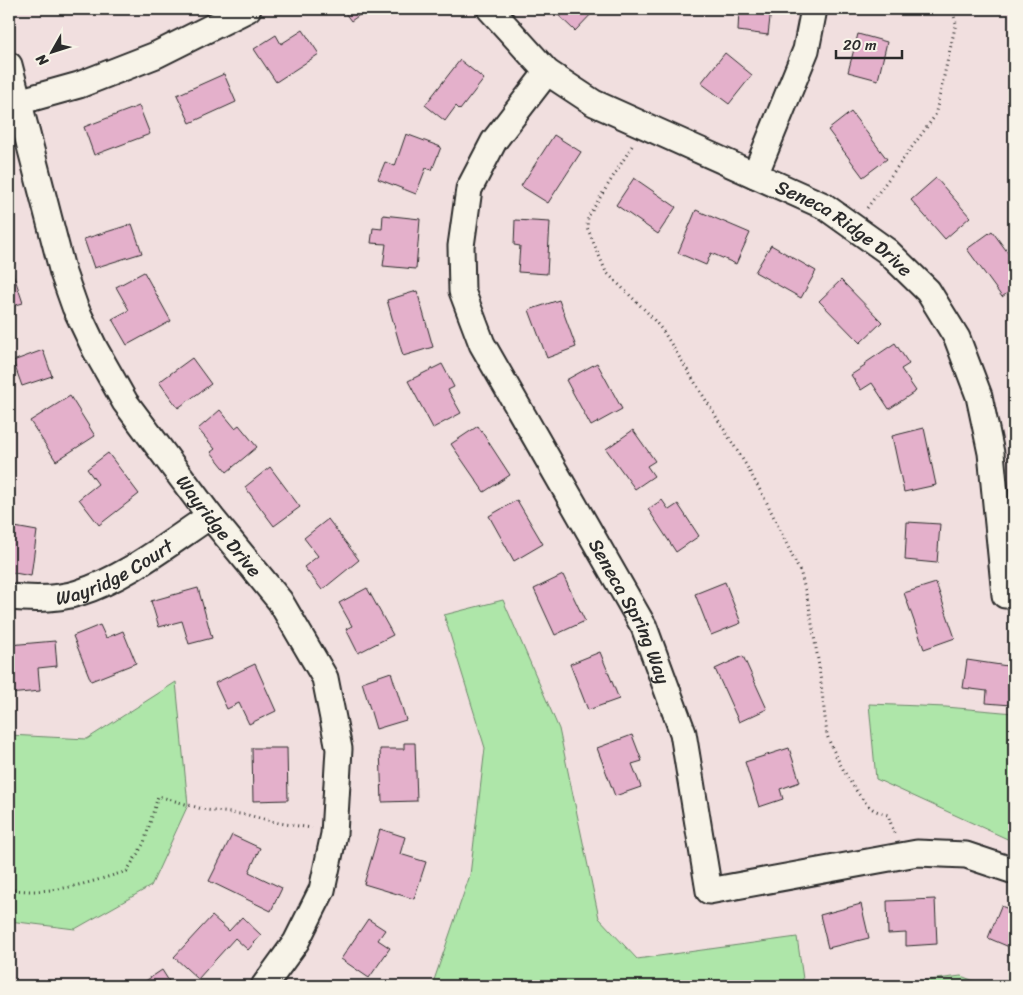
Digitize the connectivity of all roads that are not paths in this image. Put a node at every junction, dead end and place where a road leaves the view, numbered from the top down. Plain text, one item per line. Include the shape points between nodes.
1 (248, 9) edge
2 (490, 9) edge
3 (814, 9) edge
4 (9, 65) edge
5 (547, 72) junction
6 (18, 102) junction
7 (755, 175) junction
8 (210, 516) junction
9 (1005, 595) dead end
10 (9, 597) edge
11 (1014, 871) edge
12 (264, 986) edge

1 - 6 street via 156,56 79,85
2 - 5 street, Seneca Ridge Drive
3 - 7 street via 806,50
4 - 6 street, Wayridge Drive
5 - 7 street, Seneca Ridge Drive via 594,103
5 - 11 street, Seneca Spring Way via 494,141 469,189 461,246 462,290 482,344 644,627 682,733 709,891 917,853 966,855
6 - 8 street, Wayridge Drive via 75,308 125,402
7 - 9 street, Seneca Ridge Drive via 824,206 887,251 928,291 958,338 979,396 991,453
8 - 10 street, Wayridge Court via 127,572 77,594 33,599
8 - 12 street, Wayridge Drive via 280,601 325,678 339,750 334,834 322,890 296,942

